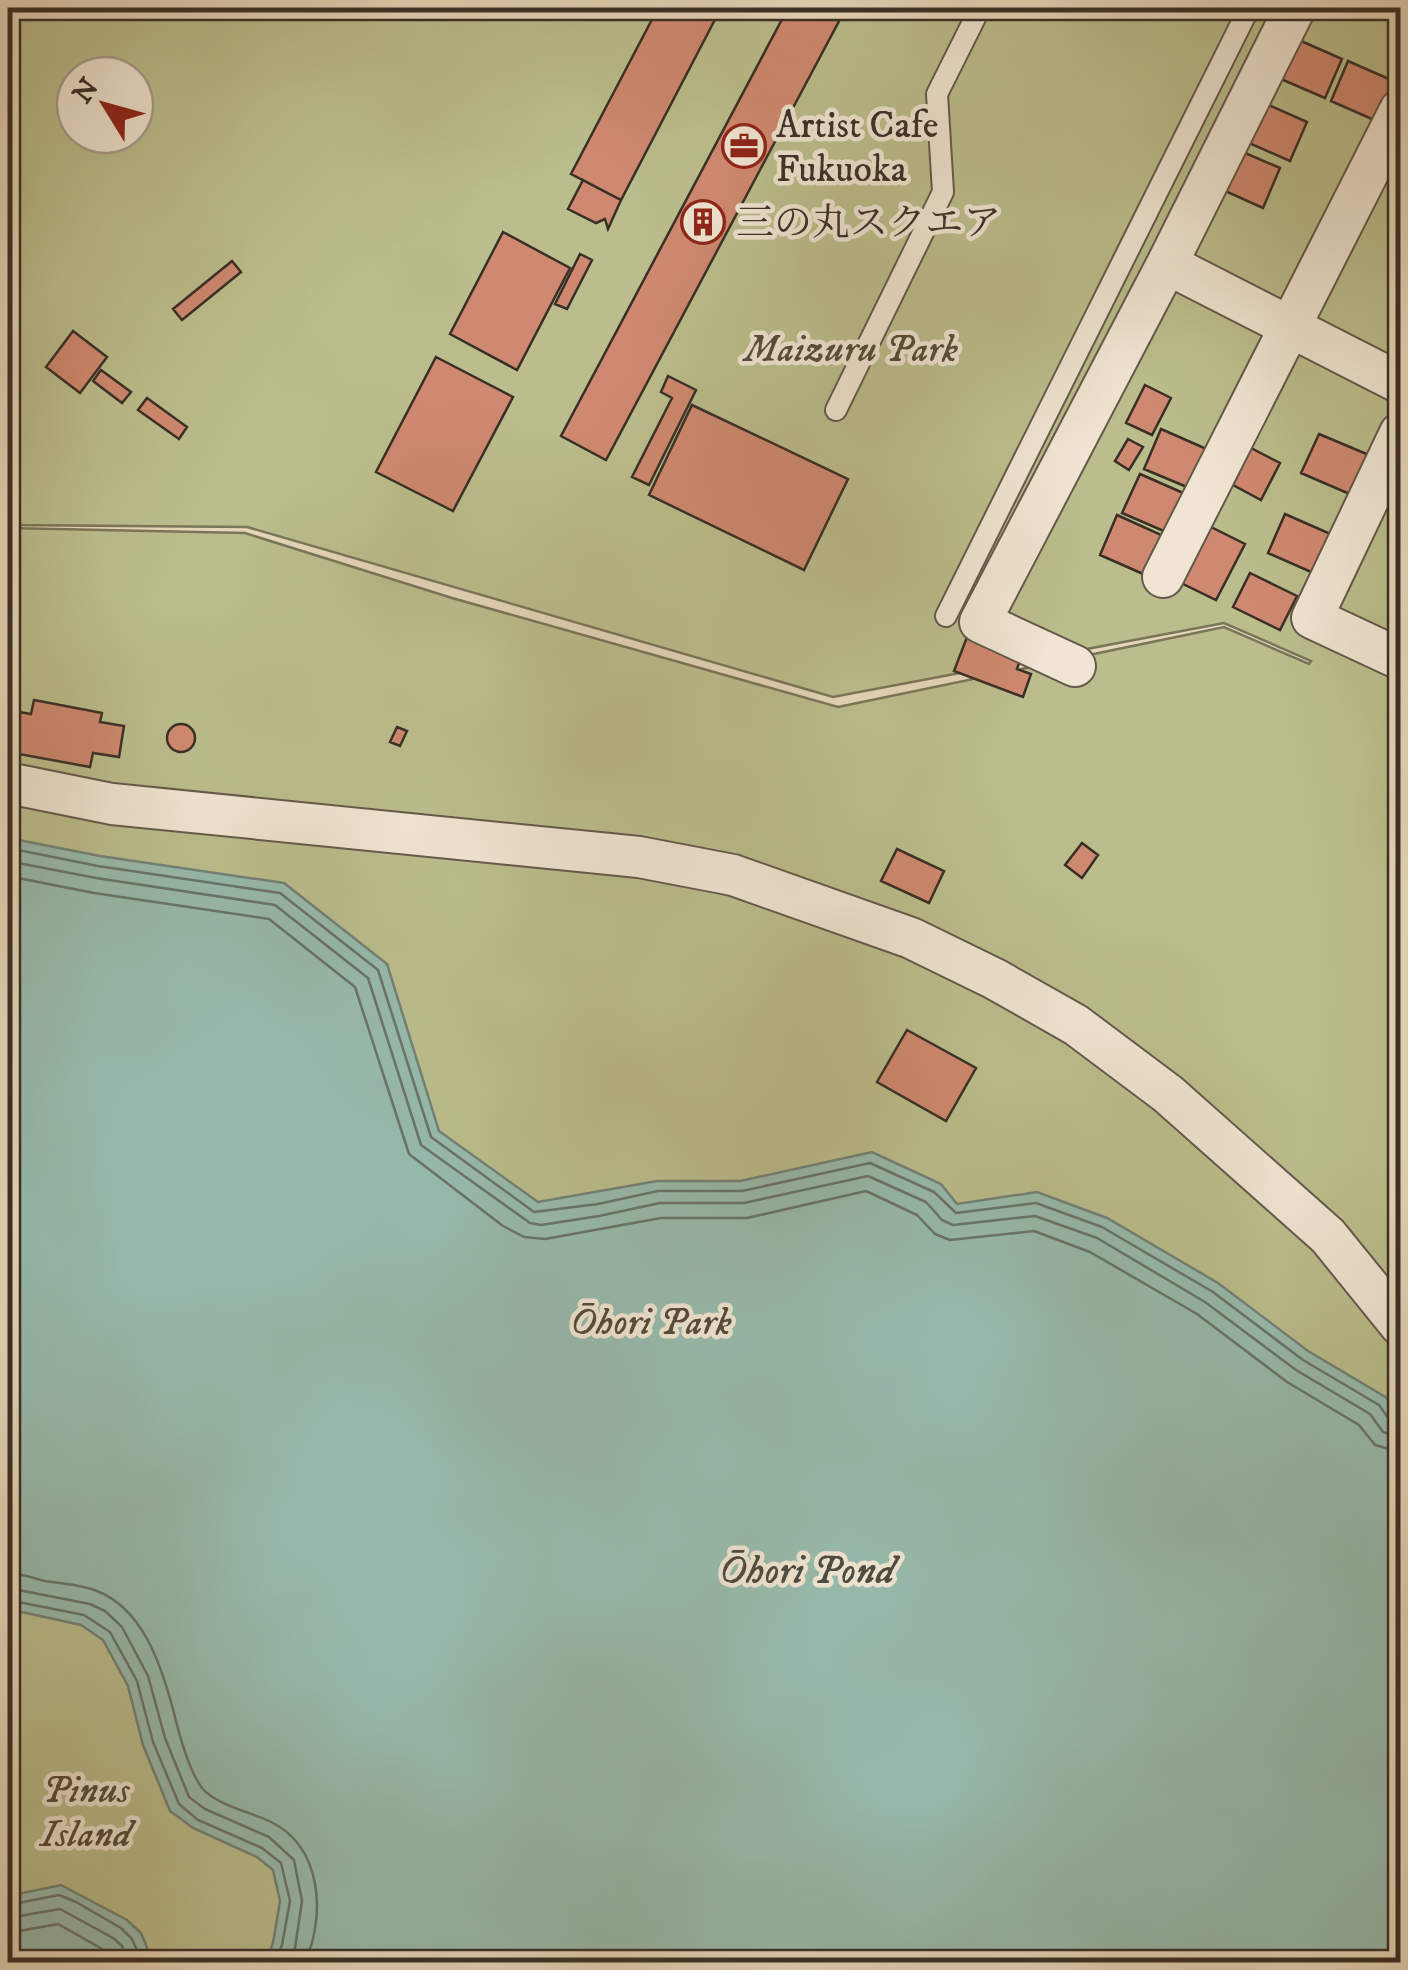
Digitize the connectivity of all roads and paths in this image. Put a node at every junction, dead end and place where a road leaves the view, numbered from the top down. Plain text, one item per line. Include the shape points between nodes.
1 (1248, 8) edge
2 (1294, 8) edge
3 (973, 12) edge
4 (1400, 110) edge
5 (1167, 264) junction
6 (1291, 327) junction
7 (1400, 383) edge
8 (836, 410) dead end
9 (1400, 433) edge
10 (1162, 577) dead end
11 (946, 616) dead end
12 (1400, 659) edge
13 (1075, 666) dead end
14 (8, 783) edge
15 (1400, 1325) edge

1 - 11 lane
2 - 5 street
3 - 8 lane via 937,94 943,192
4 - 6 street
5 - 6 street
5 - 13 street via 980,622
6 - 7 street
6 - 10 street
9 - 12 street via 1312,618
14 - 15 street via 112,804 639,857 733,875 911,938 1076,1025 1168,1094 1328,1236

